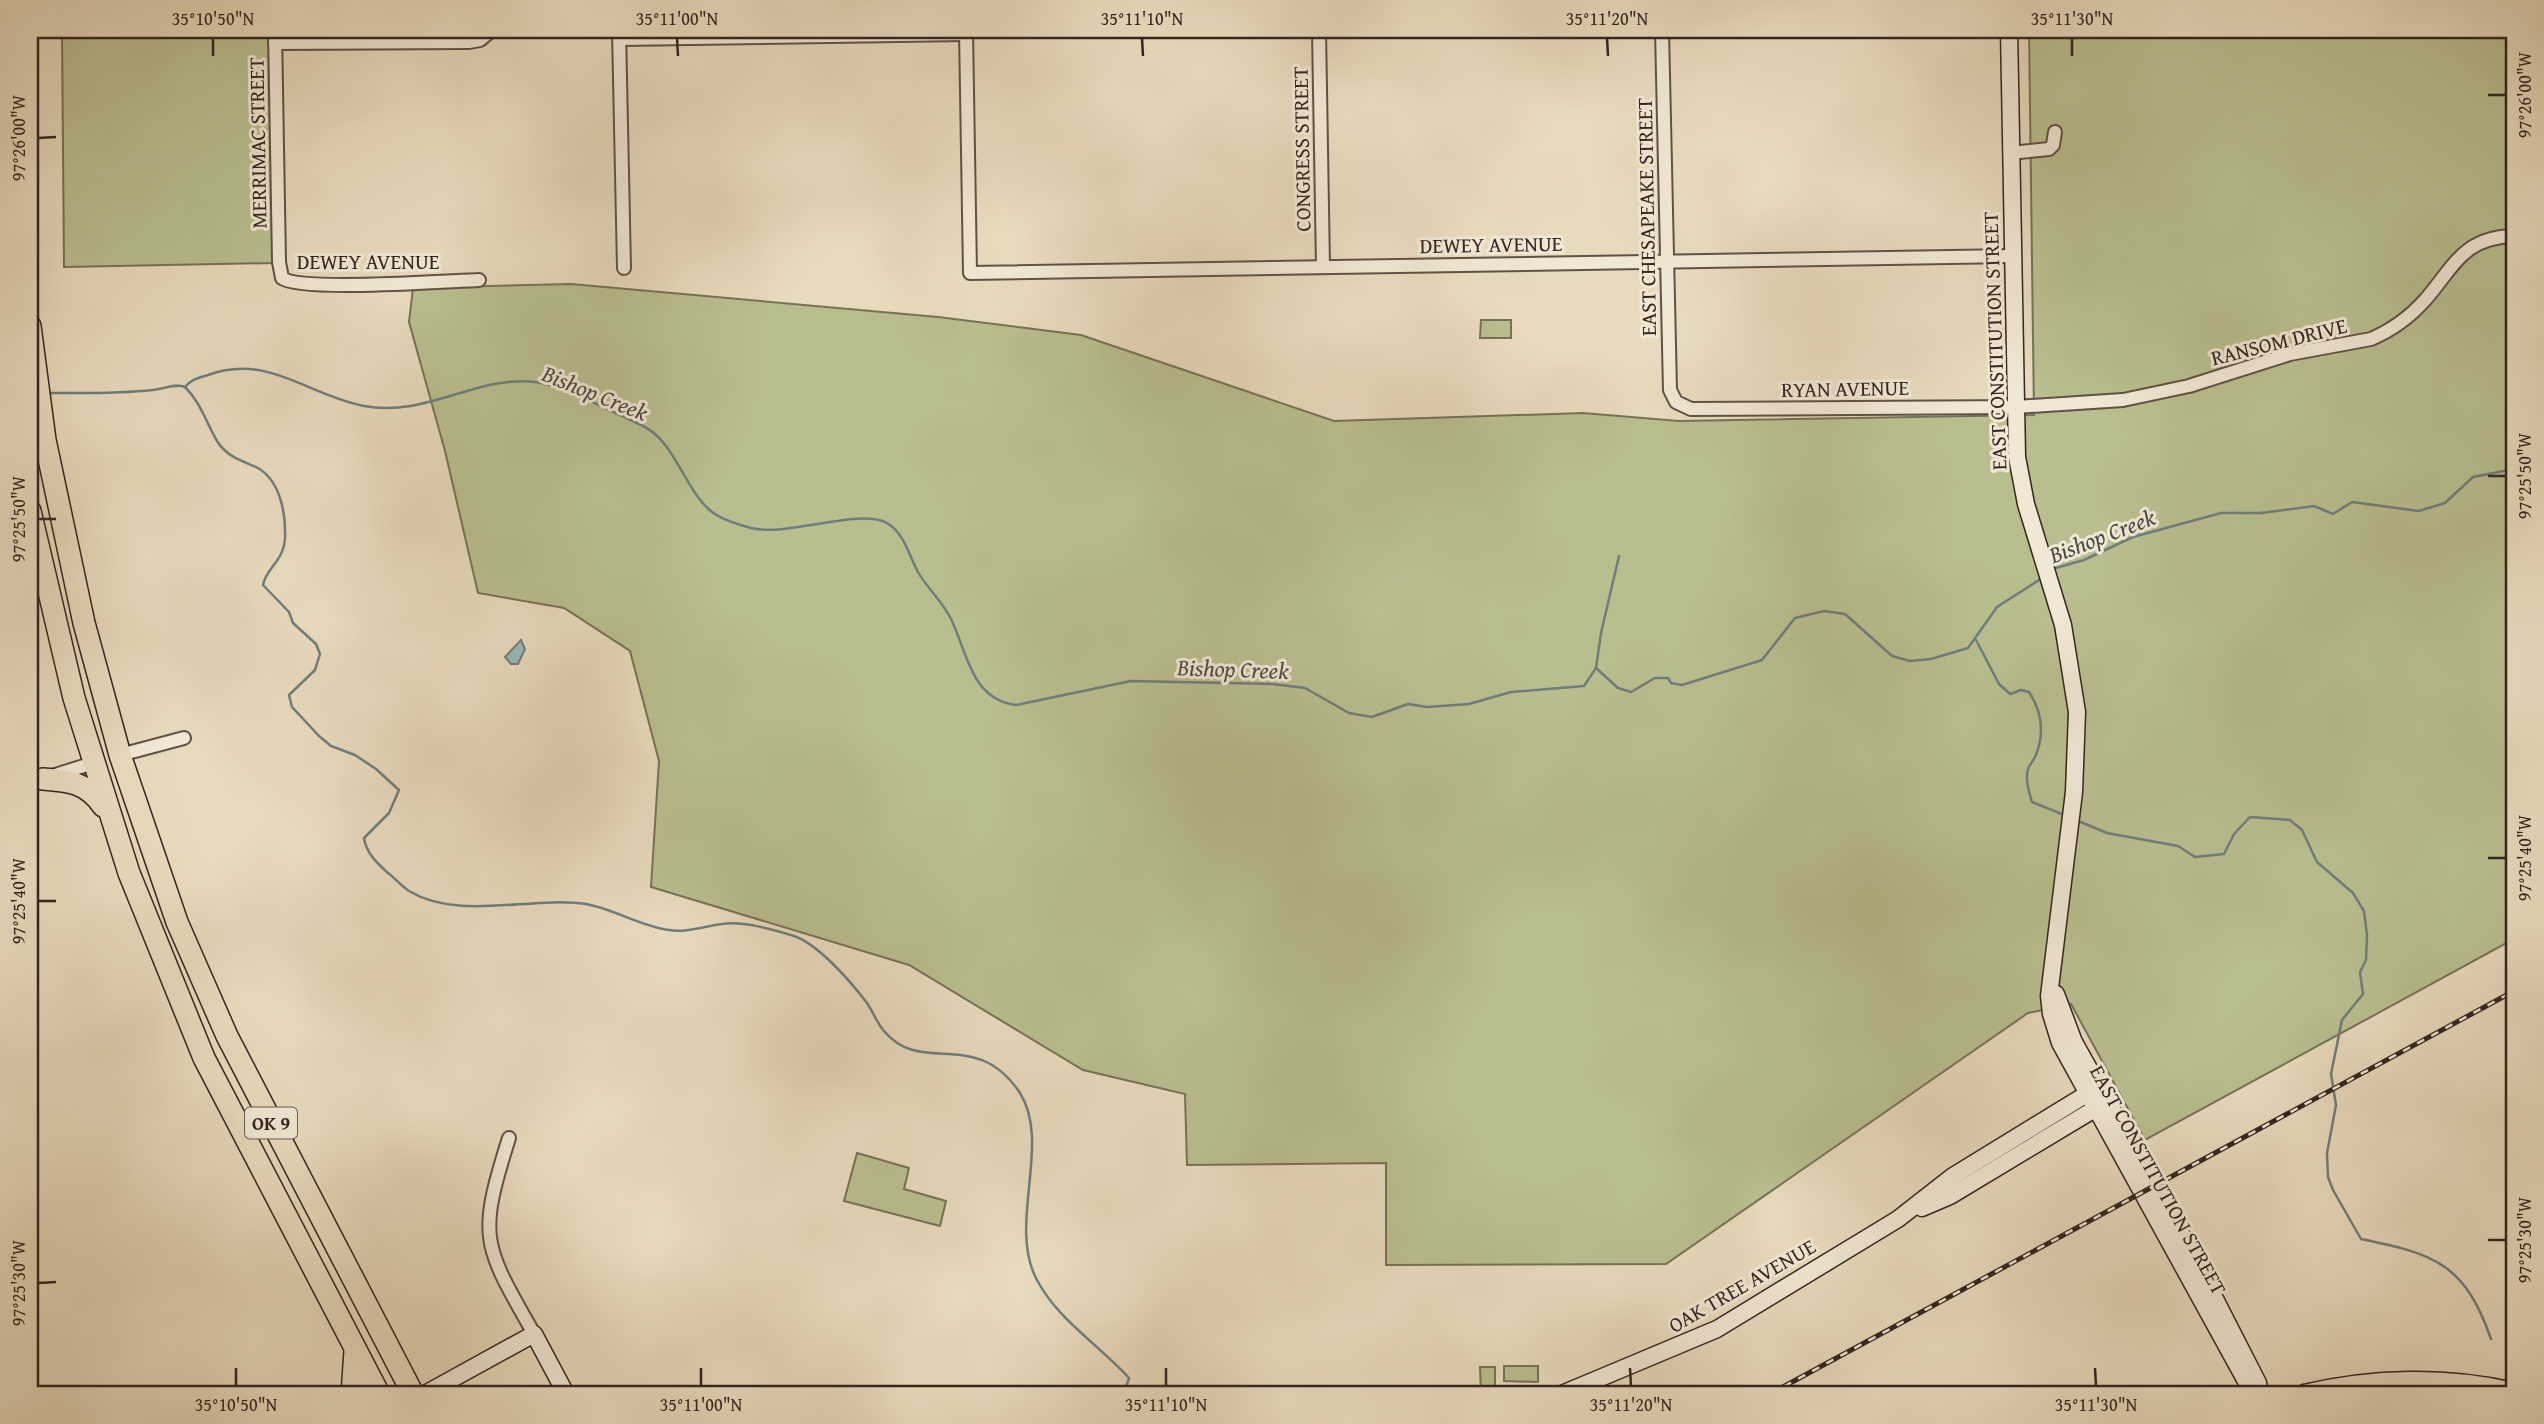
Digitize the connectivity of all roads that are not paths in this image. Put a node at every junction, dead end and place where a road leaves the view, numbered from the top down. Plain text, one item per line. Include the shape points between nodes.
1 (492, 30) edge
2 (1319, 30) edge
3 (1662, 30) edge
4 (2009, 30) edge
5 (966, 32) edge
6 (620, 34) edge
7 (275, 36) edge
8 (2055, 132) dead end
9 (2011, 153) junction
10 (2514, 236) edge
11 (279, 256) joint
12 (2013, 256) junction
13 (1667, 262) junction
14 (1323, 267) junction
15 (624, 268) dead end
16 (479, 280) dead end
17 (30, 326) edge
18 (1676, 402) joint
19 (2016, 407) junction
20 (30, 511) edge
21 (184, 738) dead end
22 (120, 755) junction
23 (93, 763) junction
24 (36, 781) edge
25 (109, 814) junction
26 (2098, 1097) junction
27 (509, 1138) dead end
28 (534, 1334) junction
29 (355, 1348) junction
30 (2514, 1392) edge
31 (352, 1394) edge
32 (379, 1394) edge
33 (413, 1394) edge
34 (425, 1394) edge
35 (566, 1394) edge
36 (1562, 1394) edge
37 (2253, 1394) edge
38 (2260, 1394) edge
39 (2304, 1394) edge

1 - 7 street via 469,42
2 - 14 street, CONGRESS STREET
3 - 13 street, EAST CHESAPEAKE STREET
4 - 9 main road, EAST CONSTITUTION STREET
5 - 6 street
5 - 14 street, DEWEY AVENUE via 970,273
6 - 15 street
7 - 11 street, MERRIMAC STREET
8 - 9 street via 2049,149
9 - 12 main road, EAST CONSTITUTION STREET
10 - 19 street, RANSOM DRIVE via 2491,238 2466,250 2406,319 2371,339 2257,363 2155,395
11 - 16 street, DEWEY AVENUE via 282,278 289,282
12 - 13 street, DEWEY AVENUE
12 - 19 main road, EAST CONSTITUTION STREET
13 - 14 street, DEWEY AVENUE
13 - 18 street, EAST CHESAPEAKE STREET via 1670,390
17 - 22 highway, OK 9 via 45,440 84,623
18 - 19 street, RYAN AVENUE via 1701,410
19 - 26 main road, EAST CONSTITUTION STREET via 2020,478 2058,606 2077,712 2072,810 2052,978
20 - 23 highway, OK 9 via 58,642
21 - 22 street
22 - 33 highway, OK 9 via 177,922 227,1036
23 - 24 street
23 - 25 highway, OK 9
24 - 25 highway via 82,784 94,792
25 - 29 highway, OK 9 via 204,1058
26 - 36 main road, OAK TREE AVENUE via 1993,1160 1953,1176 1898,1219 1717,1329
26 - 37 main road, EAST CONSTITUTION STREET
26 - 38 main road, EAST CONSTITUTION STREET via 2188,1246
27 - 28 street via 492,1191 489,1243
28 - 34 main road
28 - 35 main road
29 - 31 highway
29 - 32 highway, OK 9
30 - 39 main road via 2429,1380

